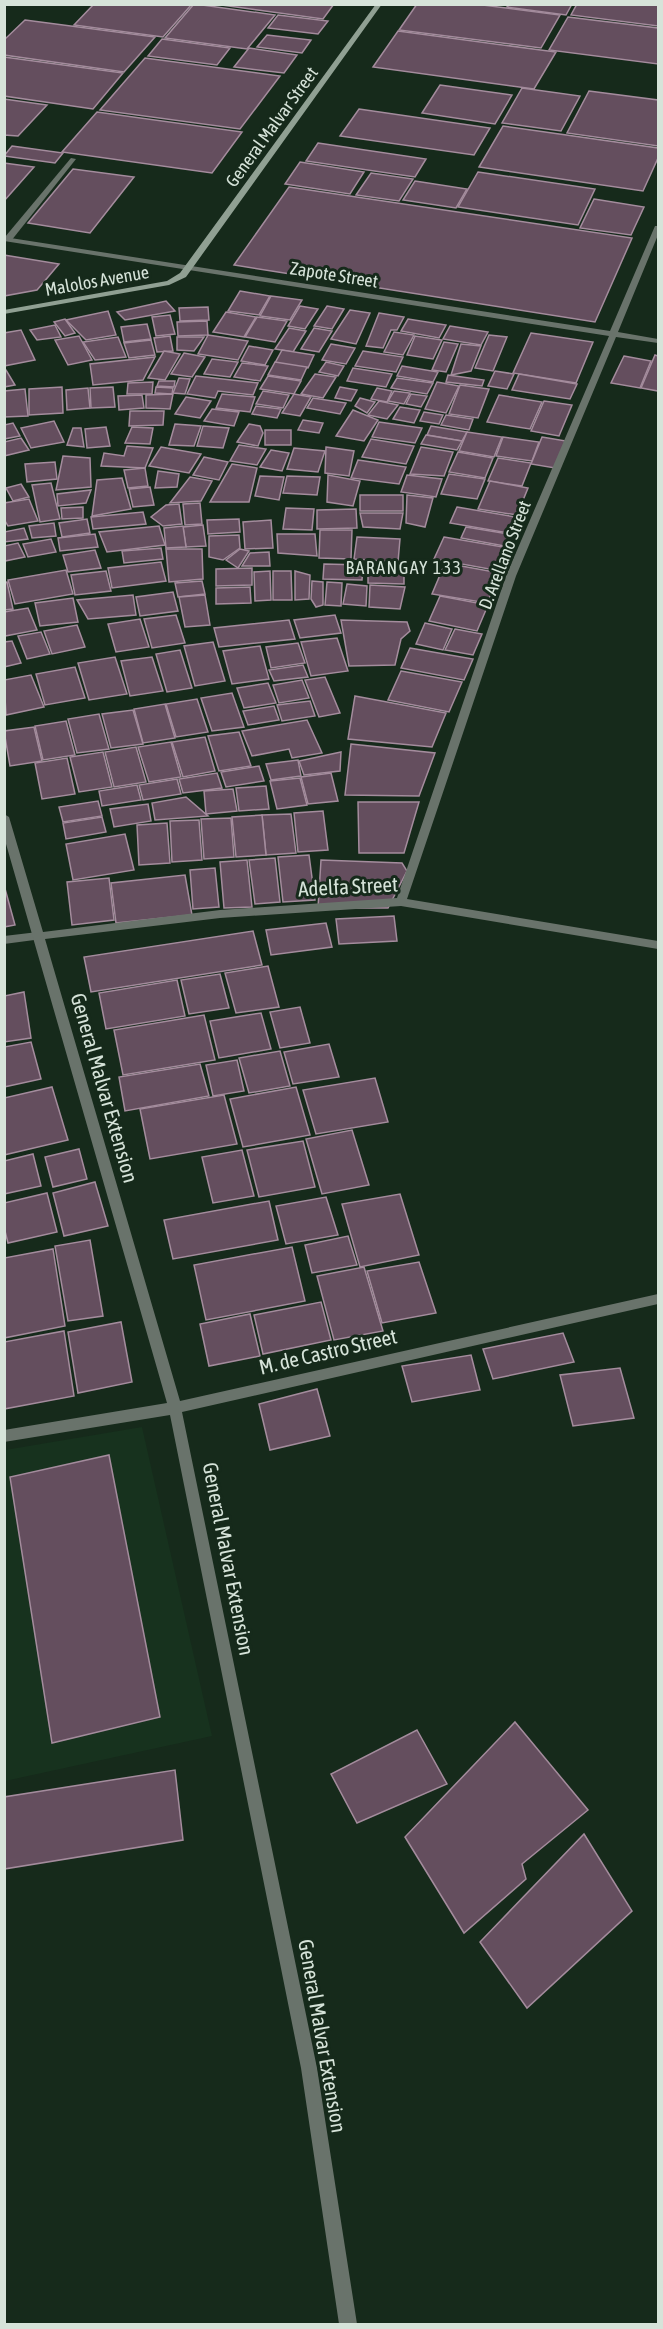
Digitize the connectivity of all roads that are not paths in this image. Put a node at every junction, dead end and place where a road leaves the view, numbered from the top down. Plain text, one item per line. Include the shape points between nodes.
1 (379, 4) edge
2 (73, 159) dead end
3 (658, 228) edge
4 (6, 239) edge
5 (189, 267) junction
6 (4, 312) edge
7 (615, 334) junction
8 (658, 341) edge
9 (4, 817) edge
10 (401, 902) junction
11 (38, 936) junction
12 (4, 940) edge
13 (658, 945) edge
14 (658, 1299) edge
15 (175, 1408) junction
16 (4, 1436) edge
17 (348, 2325) edge

1 - 5 street, General Malvar Street
2 - 4 street
3 - 7 street, D. Arellano Street
4 - 5 street, Zapote Street
5 - 6 street, Malolos Avenue via 169,283
5 - 7 street, Zapote Street
7 - 8 street, Zapote Street
7 - 10 street, D. Arellano Street via 512,576
9 - 11 street, General Malvar Extension
10 - 11 street, Adelfa Street via 220,914
10 - 13 street, Adelfa Street
11 - 12 street, Adelfa Street
11 - 15 street, General Malvar Extension
14 - 15 street, M. de Castro Street
15 - 16 street, M. de Castro Street
15 - 17 street, General Malvar Extension via 309,2068

